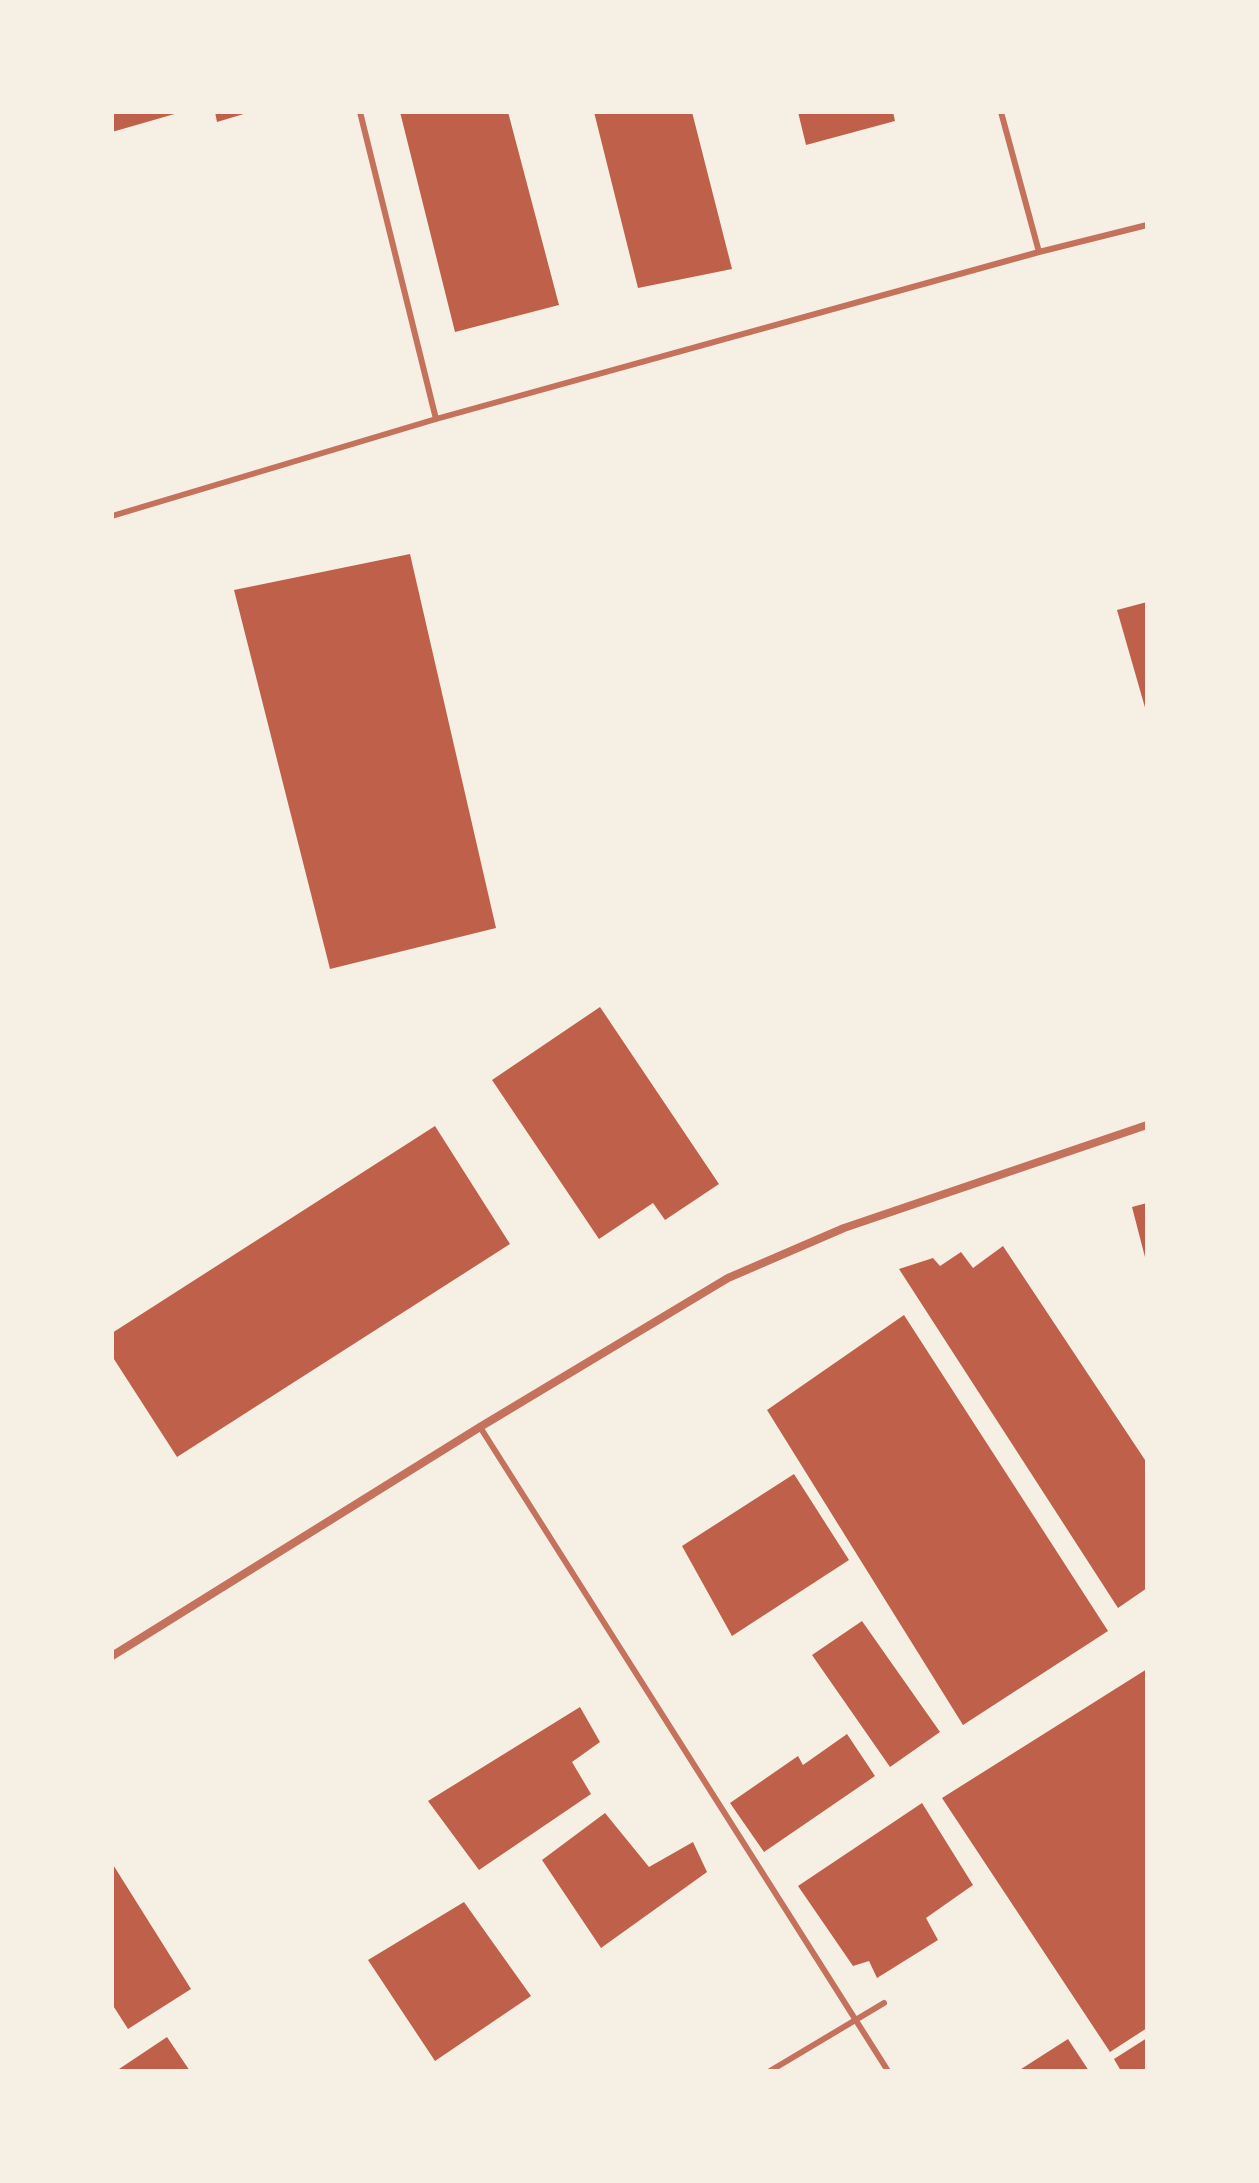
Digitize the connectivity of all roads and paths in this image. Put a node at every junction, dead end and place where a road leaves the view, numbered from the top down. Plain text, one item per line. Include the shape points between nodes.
1 (360, 112) edge
2 (1001, 112) edge
3 (1147, 225) edge
4 (1039, 252) junction
5 (436, 419) junction
6 (112, 516) edge
7 (1147, 1125) edge
8 (480, 1427) junction
9 (112, 1656) edge
10 (884, 2003) dead end
11 (856, 2020) junction
12 (770, 2071) edge
13 (888, 2071) edge

1 - 5 lane
2 - 4 lane
3 - 4 lane
4 - 5 lane
5 - 6 lane
7 - 8 street via 844,1228 728,1278
8 - 9 street
8 - 11 lane
10 - 11 lane
11 - 12 lane
11 - 13 lane

